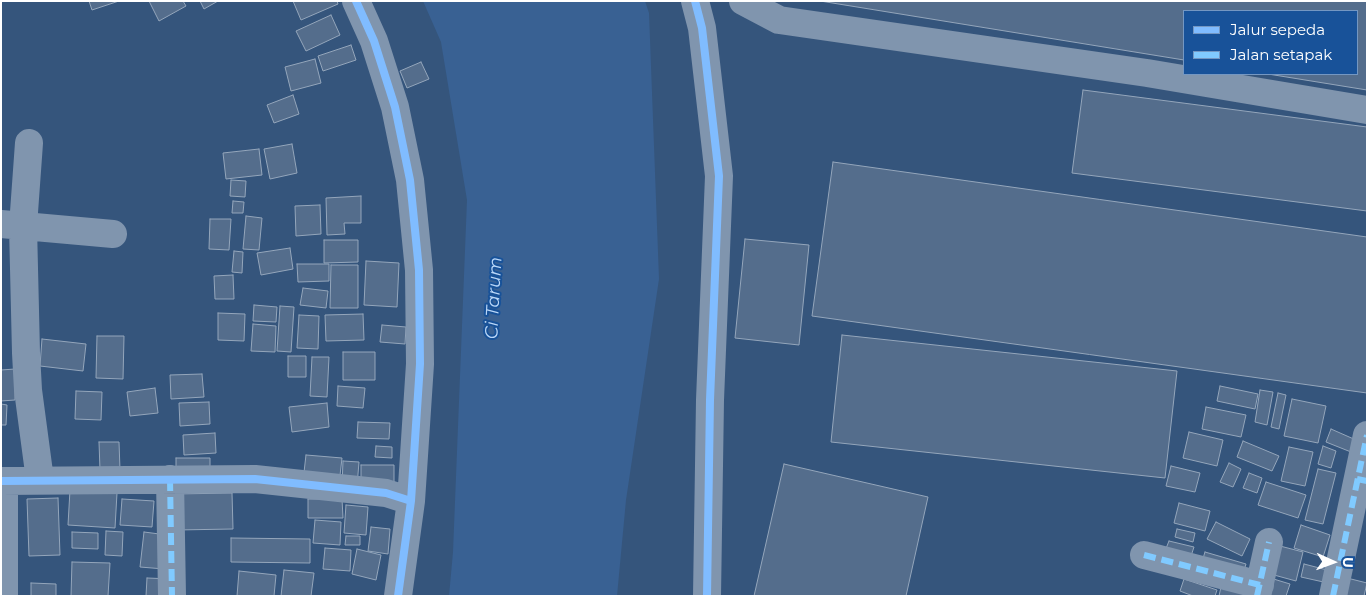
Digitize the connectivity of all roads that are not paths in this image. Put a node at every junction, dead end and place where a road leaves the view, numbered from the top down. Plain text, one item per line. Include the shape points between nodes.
1 (356, 1) edge
2 (696, 1) edge
3 (742, 1) edge
4 (1367, 110) edge
5 (29, 143) dead end
6 (12, 225) edge
7 (113, 234) dead end
8 (1367, 435) edge
9 (170, 479) junction
10 (40, 480) junction
11 (1362, 480) edge
12 (2, 481) edge
13 (411, 501) junction
14 (1269, 542) dead end
15 (1144, 555) dead end
16 (1258, 590) edge
17 (4, 596) edge
18 (172, 596) edge
19 (398, 596) edge
20 (707, 596) edge
21 (1333, 596) edge

1 - 13 street via 374,41 395,107 410,180 419,270 420,364
2 - 20 street via 719,176 710,400
3 - 4 street via 779,20 1137,72
5 - 6 street
6 - 7 street
6 - 10 street
8 - 11 street
9 - 10 street
9 - 13 street via 255,479 386,493
9 - 18 street
10 - 12 street
11 - 21 street
12 - 17 street
13 - 19 street
14 - 16 street
15 - 16 street

